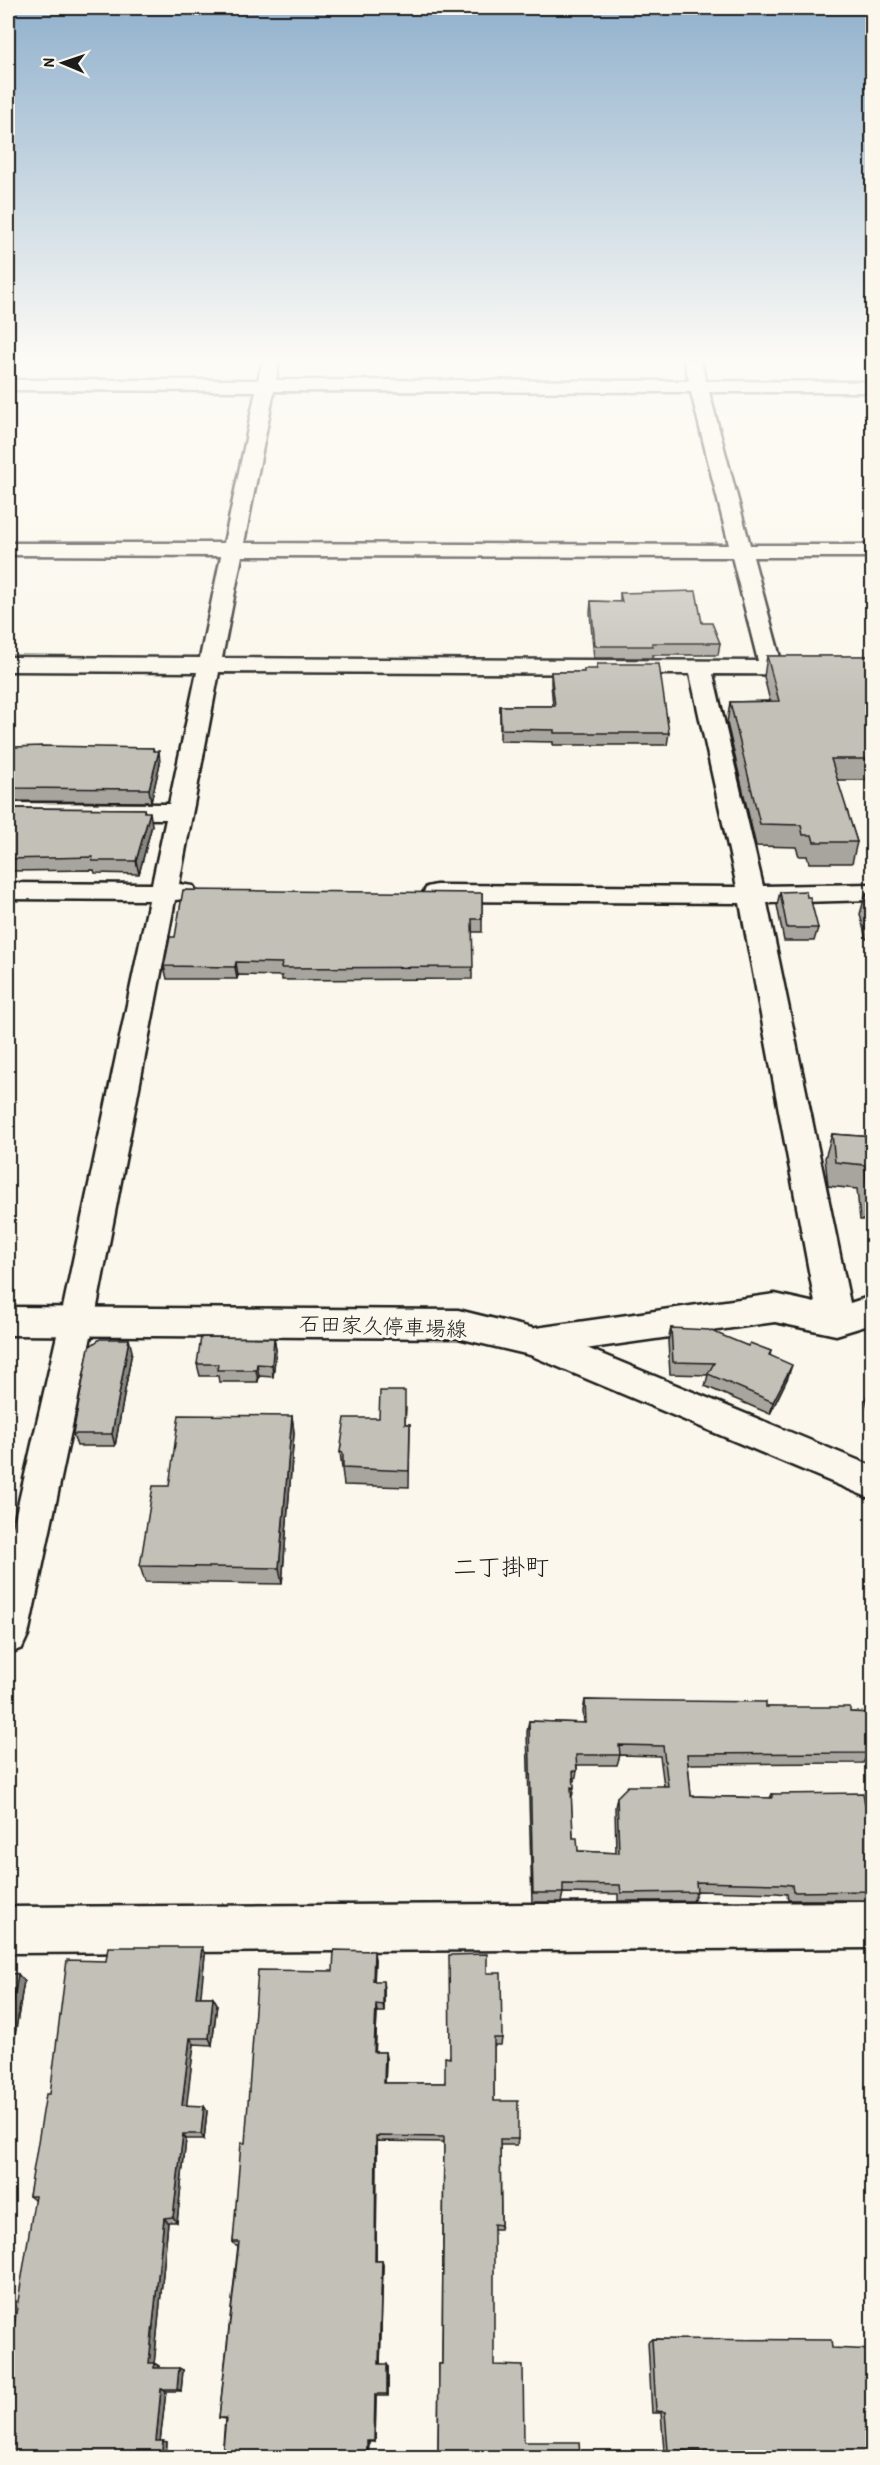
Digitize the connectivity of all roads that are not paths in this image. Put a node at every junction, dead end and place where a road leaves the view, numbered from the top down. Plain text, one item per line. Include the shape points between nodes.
1 (248, 475) edge
2 (723, 475) edge
3 (8, 549) edge
4 (233, 550) junction
5 (873, 551) edge
6 (743, 552) junction
7 (8, 664) edge
8 (211, 664) junction
9 (700, 667) junction
10 (771, 667) junction
11 (873, 668) edge
12 (8, 810) edge
13 (179, 812) junction
14 (8, 891) edge
15 (163, 892) junction
16 (210, 892) edge
17 (873, 892) edge
18 (410, 893) edge
19 (752, 895) junction
20 (873, 1310) edge
21 (8, 1321) edge
22 (836, 1321) junction
23 (77, 1322) junction
24 (536, 1342) junction
25 (871, 1484) edge
26 (8, 1635) edge
27 (873, 1925) edge
28 (8, 1930) edge

1 - 4 street
2 - 6 street
3 - 4 street
4 - 6 street
4 - 8 street
5 - 6 street
6 - 10 street
7 - 8 street
8 - 9 street
8 - 13 street
9 - 10 street
9 - 19 street
10 - 11 street
12 - 13 street
13 - 15 street
14 - 15 street
15 - 16 street
15 - 23 street
17 - 19 street
18 - 19 street
19 - 22 street
20 - 22 street
21 - 23 street, 石田家久停車場線
22 - 24 street via 775,1308
23 - 24 street, 石田家久停車場線 via 458,1324
23 - 26 street
24 - 25 street, 石田家久停車場線
27 - 28 street

